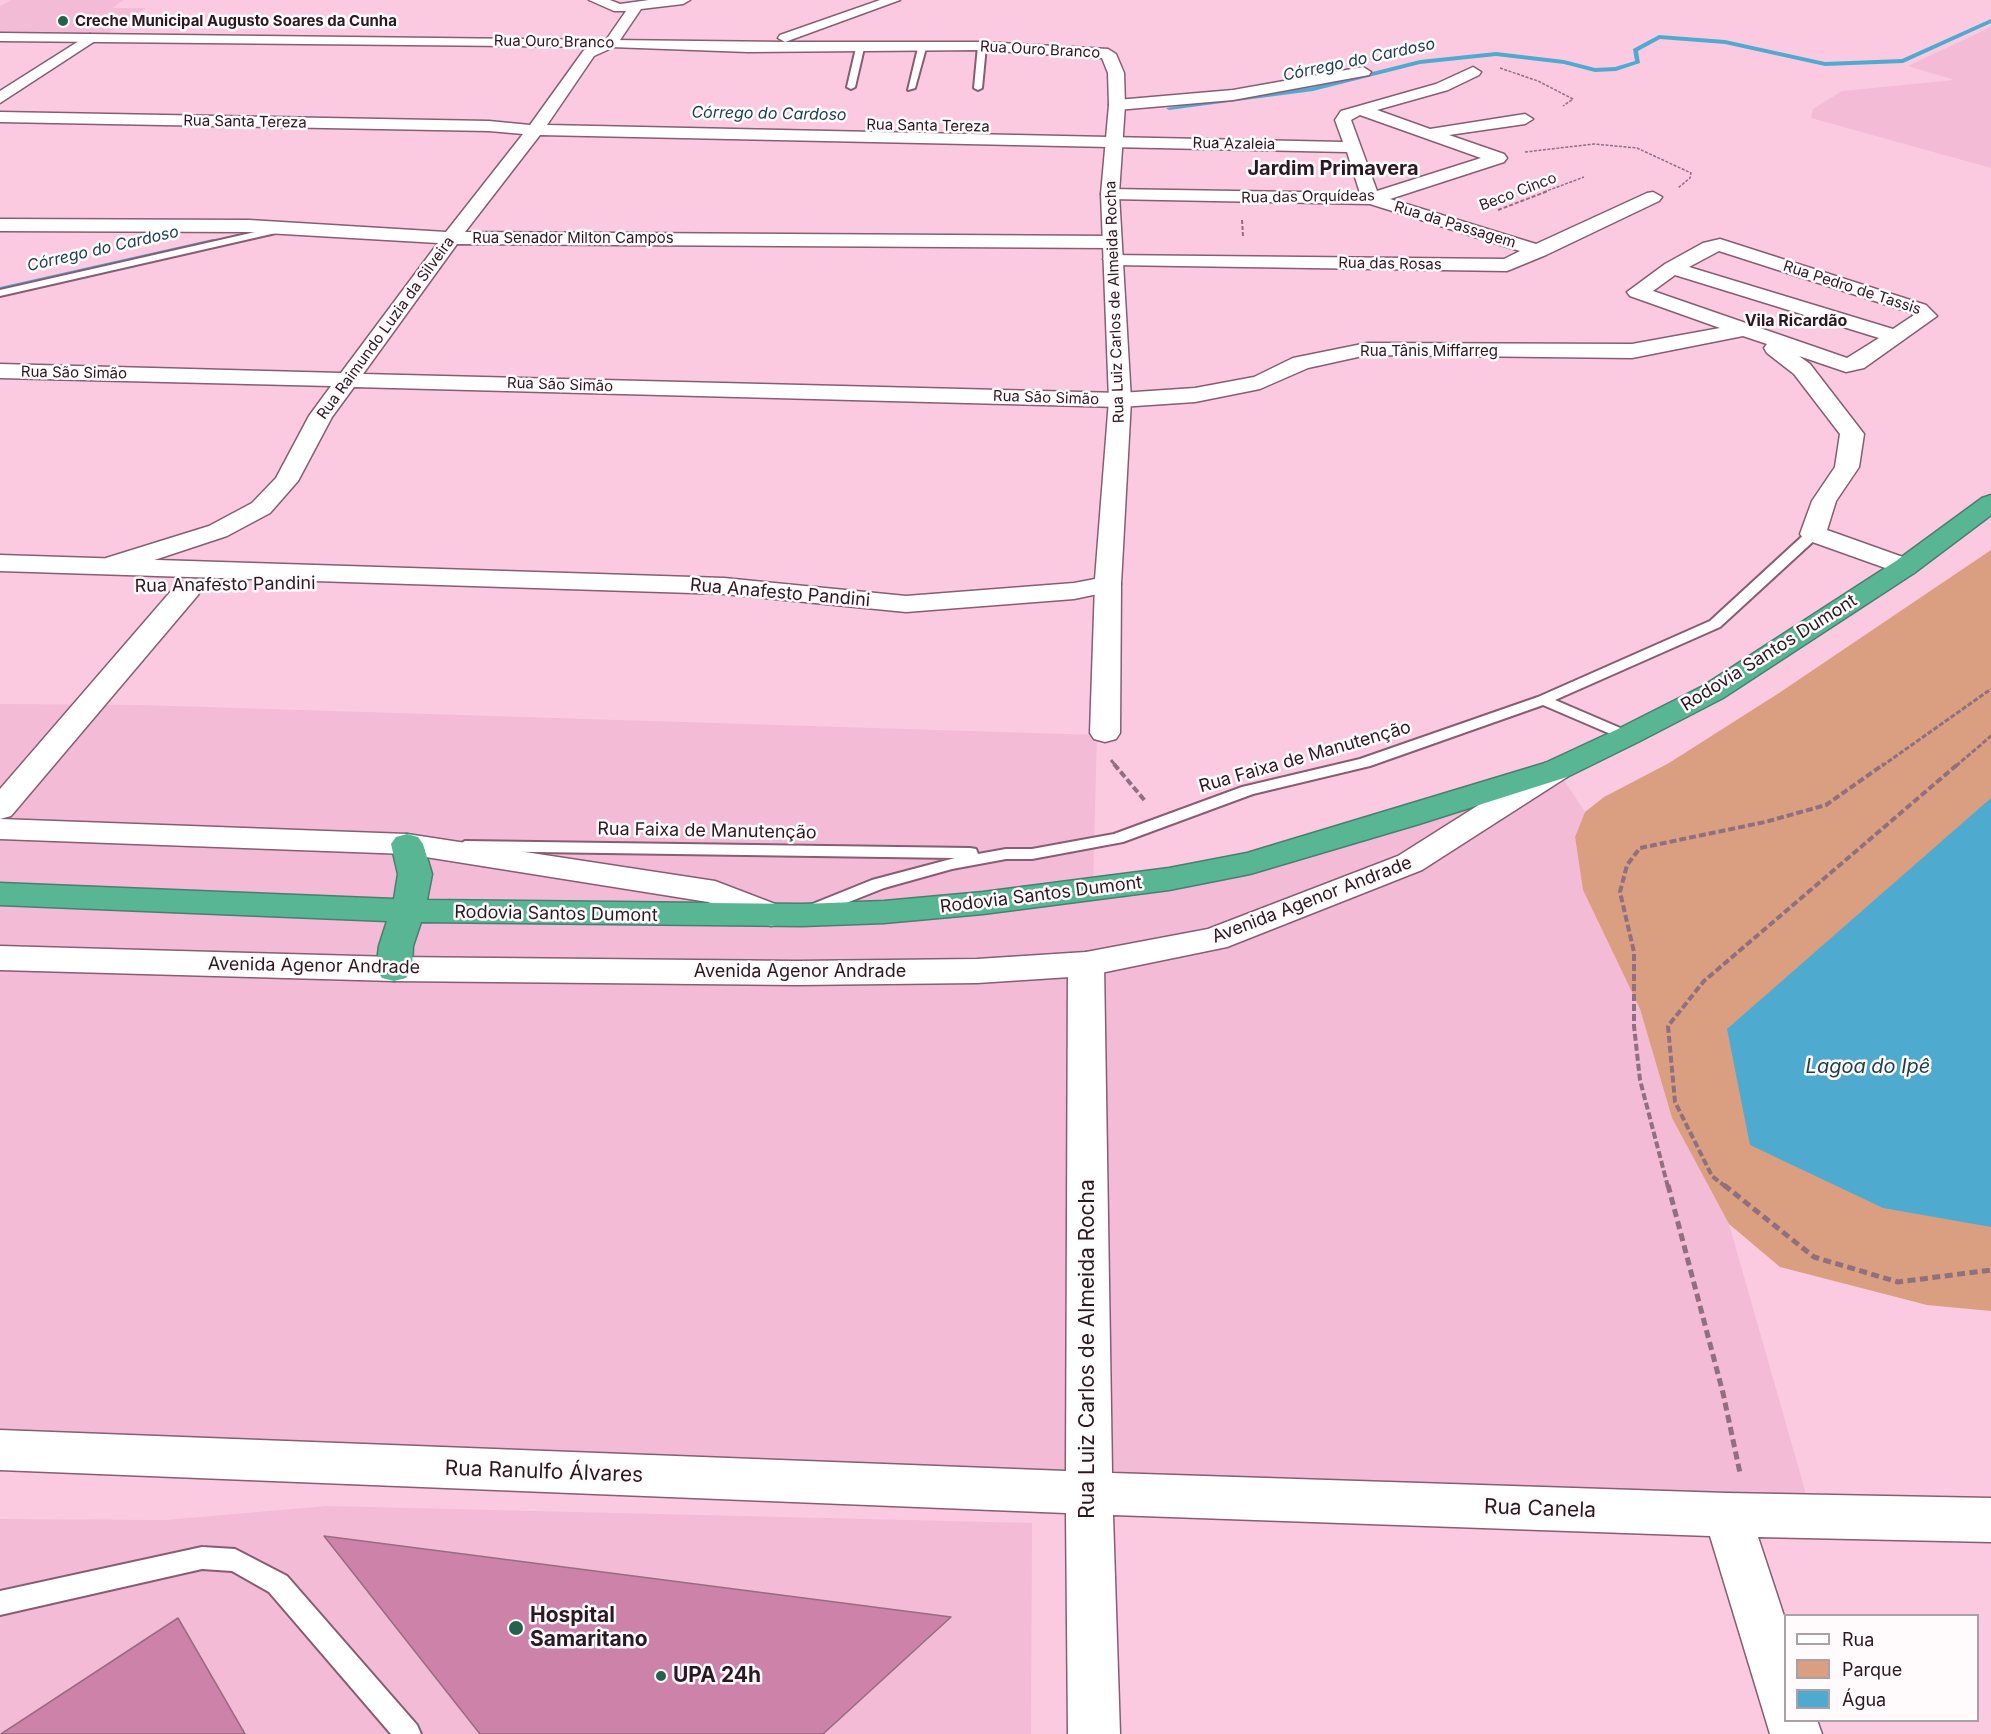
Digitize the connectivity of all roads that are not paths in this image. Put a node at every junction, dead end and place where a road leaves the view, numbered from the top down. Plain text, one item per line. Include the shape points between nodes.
1 (596, 0) edge
2 (683, 0) edge
3 (893, 0) edge
4 (627, 8) junction
5 (0, 37) edge
6 (90, 38) junction
7 (611, 43) junction
8 (982, 46) junction
9 (748, 47) junction
10 (589, 48) junction
11 (860, 48) junction
12 (922, 48) junction
13 (1108, 54) joint
14 (1363, 72) dead end
15 (1473, 72) road end
16 (850, 87) dead end
17 (911, 88) dead end
18 (978, 88) dead end
19 (0, 98) edge
20 (1405, 99) junction
21 (1118, 105) junction
22 (1426, 107) dead end
23 (1360, 110) junction
24 (1448, 115) dead end
25 (0, 117) edge
26 (1524, 119) dead end
27 (538, 125) junction
28 (1481, 127) junction
29 (1428, 133) junction
30 (1114, 136) junction
31 (1354, 147) junction
32 (1110, 194) junction
33 (1653, 197) road end
34 (1371, 199) junction
35 (0, 225) edge
36 (249, 226) junction
37 (287, 228) junction
38 (451, 238) junction
39 (1112, 250) junction
40 (1539, 251) junction
41 (1672, 268) junction
42 (0, 282) edge
43 (0, 293) edge
44 (1751, 333) junction
45 (1897, 337) junction
46 (0, 371) edge
47 (350, 379) junction
48 (1120, 400) junction
49 (1991, 503) edge
50 (1813, 534) junction
51 (0, 563) edge
52 (115, 564) junction
53 (1905, 567) junction
54 (450, 577) junction
55 (0, 583) edge
56 (1108, 584) junction
57 (188, 589) junction
58 (1543, 700) junction
59 (1105, 733) road end
60 (1627, 736) junction
61 (1556, 770) junction
62 (0, 809) edge
63 (0, 829) edge
64 (407, 844) junction
65 (1006, 854) junction
66 (0, 894) edge
67 (406, 911) junction
68 (786, 915) junction
69 (0, 958) edge
70 (1086, 964) junction
71 (394, 969) junction
72 (0, 1450) edge
73 (1089, 1493) junction
74 (1738, 1515) junction
75 (1991, 1520) edge
76 (0, 1604) edge
77 (1784, 1698) edge
78 (408, 1734) edge
79 (1095, 1734) edge

1 - 4 street
2 - 4 street
3 - 9 street via 818,28
4 - 7 street
4 - 10 street
5 - 6 street, Rua Ouro Branco
6 - 10 street, Rua Ouro Branco
6 - 19 street
7 - 9 street, Rua Ouro Branco
7 - 10 street, Rua Raimundo Luzia da Silveira
8 - 12 street, Rua Ouro Branco
8 - 13 street, Rua Ouro Branco
8 - 18 lane
9 - 11 street, Rua Ouro Branco
10 - 27 street, Rua Raimundo Luzia da Silveira
11 - 12 street, Rua Ouro Branco
11 - 16 lane
12 - 17 lane
13 - 21 street, Rua Luiz Carlos de Almeida Rocha via 1116,73
14 - 21 street via 1233,95
15 - 20 street
20 - 22 street
20 - 23 street
21 - 30 street, Rua Luiz Carlos de Almeida Rocha
23 - 29 street
23 - 31 street via 1347,114 1343,120
24 - 28 street
25 - 27 street, Rua Santa Tereza
26 - 28 street
27 - 30 street, Rua Santa Tereza
27 - 38 street, Rua Raimundo Luzia da Silveira
28 - 29 street
29 - 34 street, Rua das Orquídeas via 1498,158
30 - 31 street, Rua Azaleia
30 - 32 street, Rua Luiz Carlos de Almeida Rocha
31 - 34 street
32 - 34 street, Rua das Orquídeas
32 - 39 street, Rua Luiz Carlos de Almeida Rocha
33 - 40 street, Rua das Rosas
34 - 40 street, Rua da Passagem
35 - 36 street, Rua Senador Milton Campos
36 - 37 street, Rua Senador Milton Campos
36 - 42 lane
37 - 38 street, Rua Senador Milton Campos
37 - 43 lane
38 - 39 street, Rua Senador Milton Campos
38 - 47 street, Rua Raimundo Luzia da Silveira
39 - 40 street, Rua das Rosas via 1244,261 1488,267 1507,265
39 - 48 street, Rua Luiz Carlos de Almeida Rocha
41 - 44 street via 1637,292
41 - 45 street
41 - 45 street, Rua Pedro de Tassis via 1716,245 1927,313
44 - 45 street, Rua Pedro de Tassis via 1846,365 1856,363
44 - 48 street, Rua Tânis Miffarreg via 1632,351 1367,349 1301,363 1260,382 1195,395
44 - 50 street via 1802,369 1852,434 1847,467 1824,501
46 - 47 street, Rua São Simão
47 - 48 street, Rua São Simão
47 - 52 street, Rua Raimundo Luzia da Silveira via 321,416 286,481 261,508 218,531
48 - 56 street, Rua Luiz Carlos de Almeida Rocha
49 - 53 highway, Rodovia Santos Dumont
50 - 53 street
50 - 58 lane, Rua Faixa de Manutenção via 1715,624
51 - 52 street, Rua Anafesto Pandini
52 - 54 street, Rua Anafesto Pandini
53 - 60 highway, Rodovia Santos Dumont via 1713,692
54 - 56 street, Rua Anafesto Pandini via 724,586 906,604 1074,591
54 - 57 street, Rua Anafesto Pandini
55 - 57 street, Rua Anafesto Pandini
56 - 59 street, Rua Luiz Carlos de Almeida Rocha
57 - 62 street
58 - 60 lane
58 - 65 lane, Rua Faixa de Manutenção via 1365,763 1248,790 1116,838 1032,854
60 - 61 highway, Rodovia Santos Dumont
61 - 68 highway, Rodovia Santos Dumont via 1250,863 1169,879 983,903
61 - 70 street, Avenida Agenor Andrade via 1410,863 1215,939
63 - 64 street
64 - 65 lane, Rua Faixa de Manutenção
64 - 67 highway via 415,874
64 - 68 street via 714,892
65 - 68 lane, Rua Faixa de Manutenção via 878,884
66 - 67 highway, Rodovia Santos Dumont
67 - 68 highway, Rodovia Santos Dumont
67 - 71 highway
69 - 71 street, Avenida Agenor Andrade
70 - 71 street, Avenida Agenor Andrade via 976,972
70 - 73 street, Rua Luiz Carlos de Almeida Rocha
72 - 73 street, Rua Ranulfo Álvares
73 - 74 street, Rua Canela
73 - 79 street, Rua Luiz Carlos de Almeida Rocha
74 - 75 street, Rua Canela
74 - 77 street
76 - 78 lane via 202,1558 235,1560 278,1584

